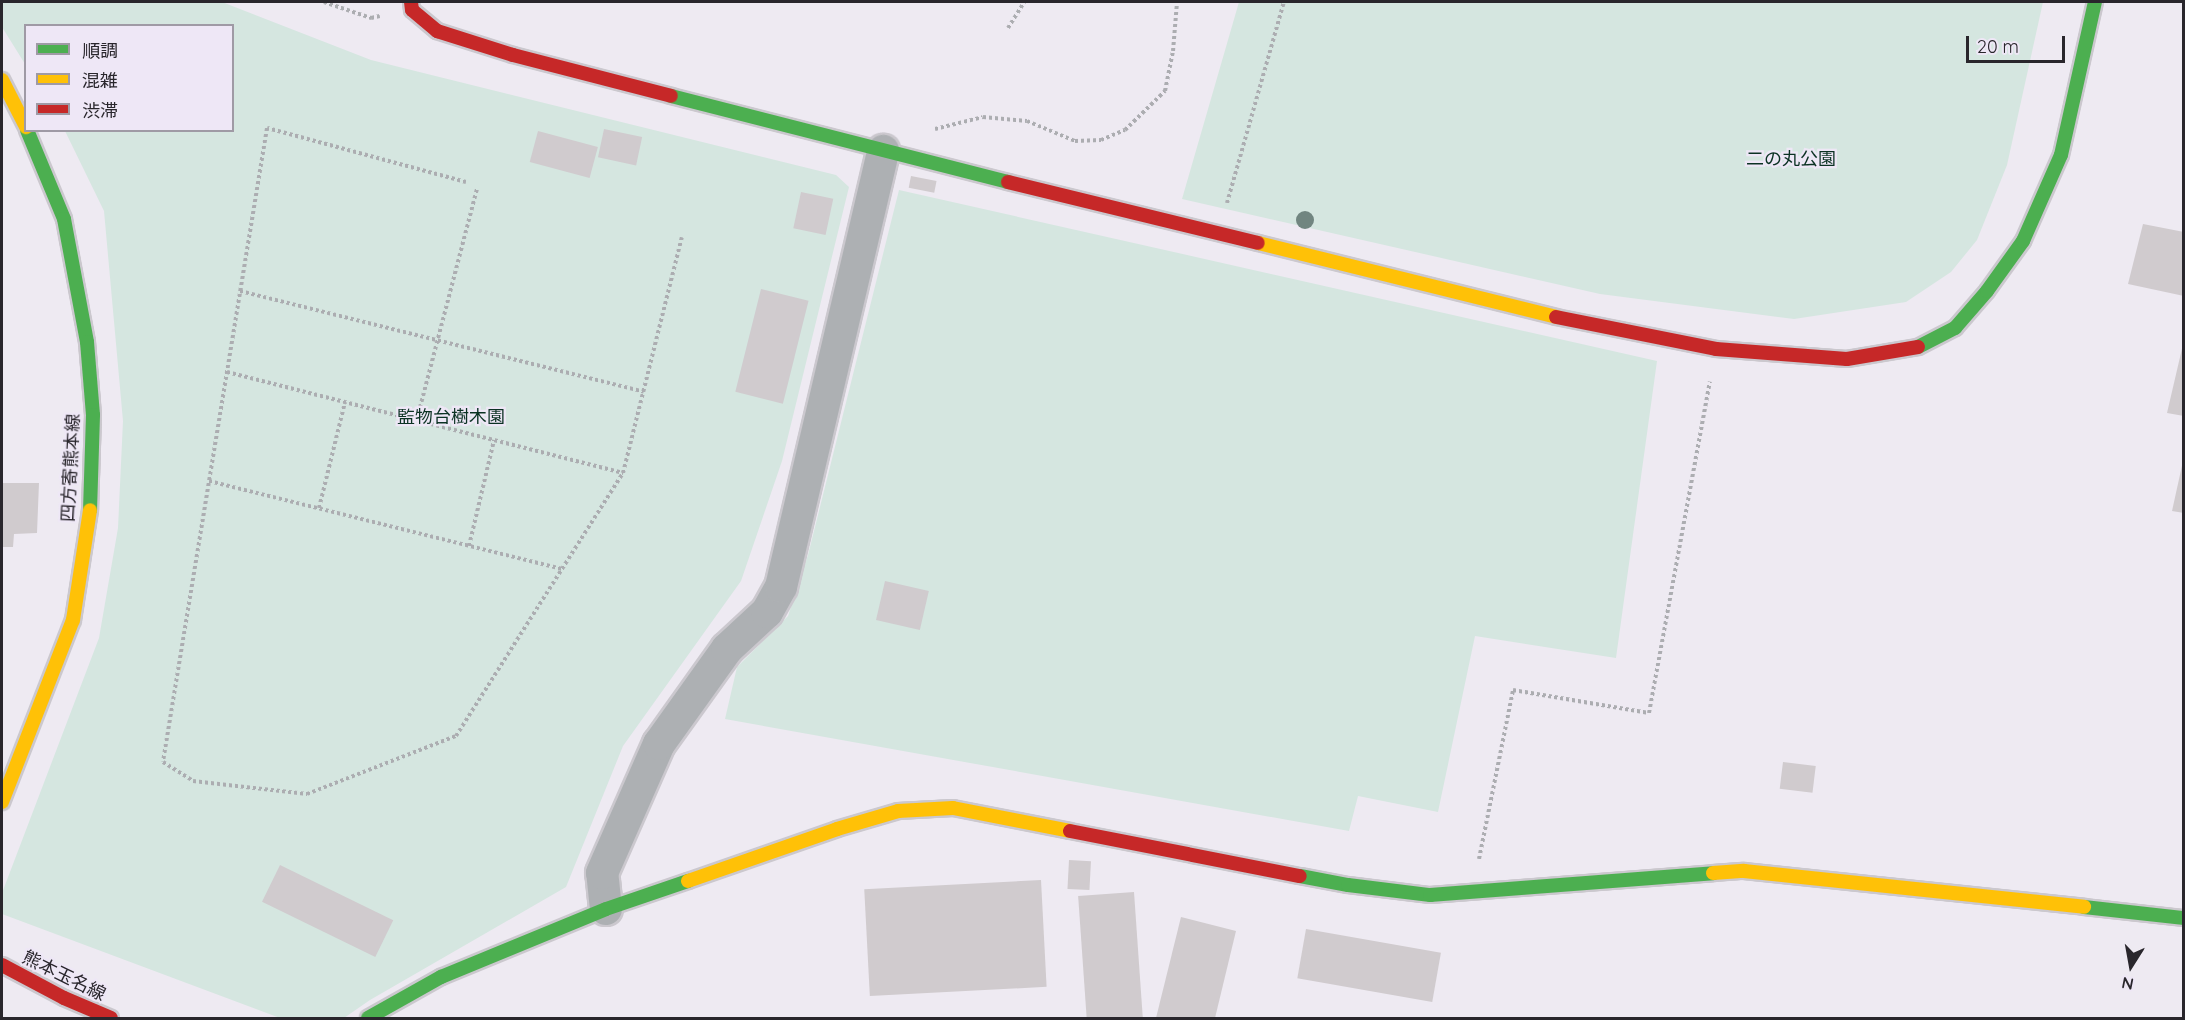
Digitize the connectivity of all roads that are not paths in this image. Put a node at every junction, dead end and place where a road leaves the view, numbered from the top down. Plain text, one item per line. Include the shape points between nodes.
1 (2095, 2) edge
2 (412, 6) edge
3 (2, 80) edge
4 (24, 124) edge
5 (27, 132) edge
6 (898, 154) junction
7 (2, 802) edge
8 (606, 909) junction
9 (2184, 918) edge
10 (2, 965) edge
11 (111, 1018) edge
12 (368, 1018) edge

1 - 6 street via 2061,155 2023,241 1955,328 1913,349 1847,359 1716,349 1598,327
2 - 6 street via 437,31 513,55
3 - 4 street, 四方寄熊本線
5 - 7 street, 四方寄熊本線 via 64,219 87,342 93,415 91,502 73,620
6 - 8 street via 781,587 767,612 727,649 659,744 602,873
8 - 9 street via 898,811 952,808 1348,885 1430,896 1744,871
8 - 12 street via 441,977
10 - 11 street, 熊本玉名線

